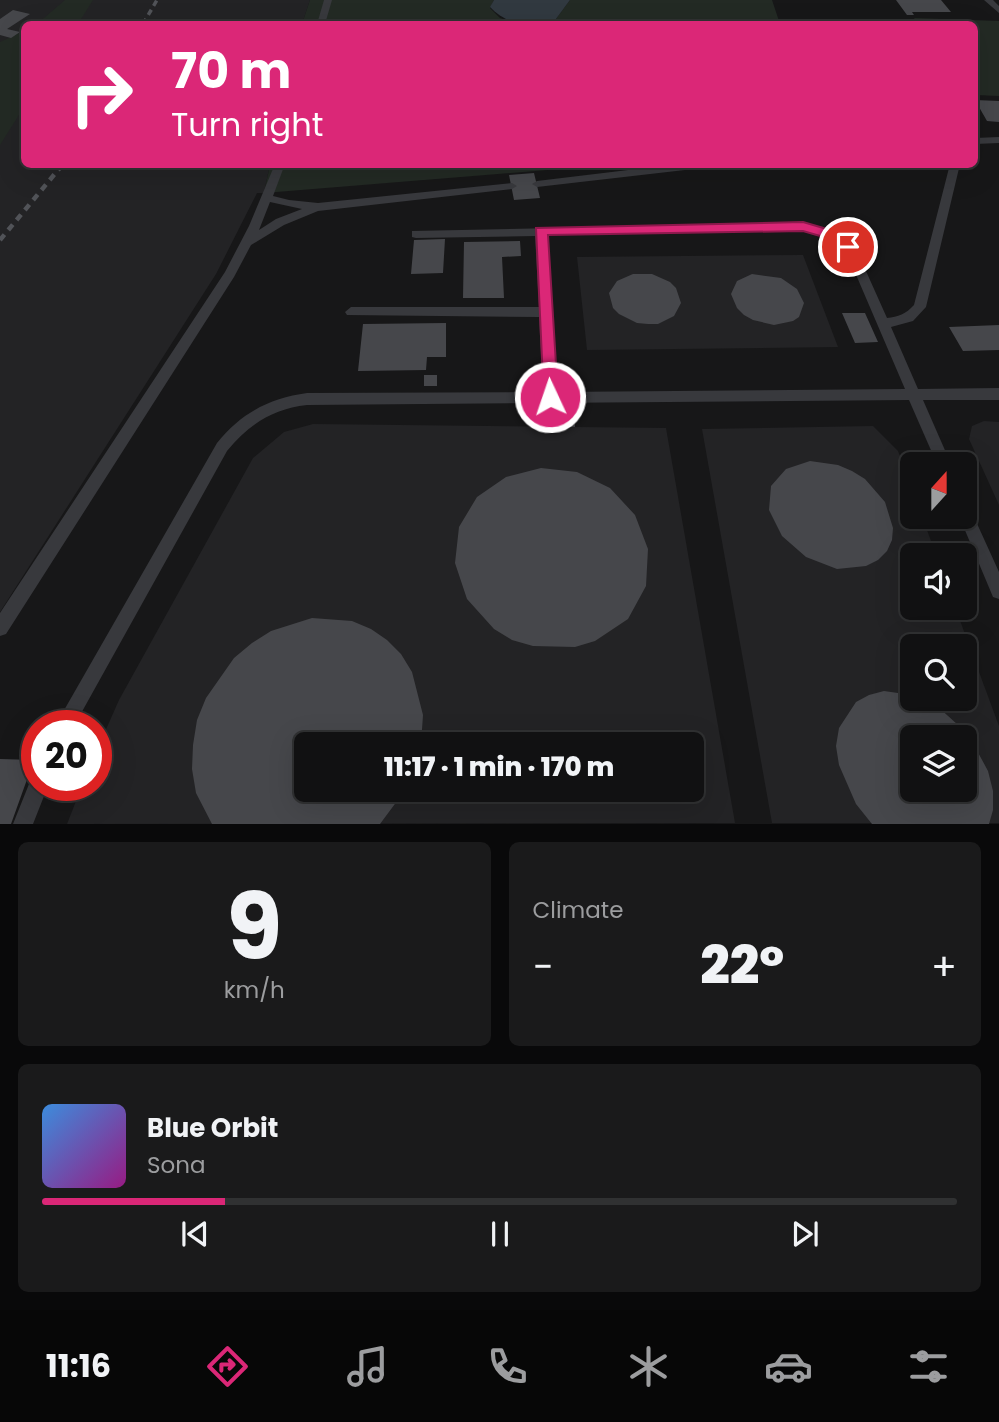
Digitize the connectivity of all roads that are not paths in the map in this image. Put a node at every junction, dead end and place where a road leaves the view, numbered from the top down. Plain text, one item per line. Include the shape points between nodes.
1 (328, 0) edge
2 (988, 0) edge
3 (999, 10) edge
4 (322, 21) edge
5 (999, 140) edge
6 (978, 141) edge
7 (279, 168) edge
8 (676, 168) edge
9 (955, 168) edge
10 (537, 184) dead end
11 (512, 186) dead end
12 (268, 198) junction
13 (318, 208) junction
14 (541, 231) junction
15 (416, 233) dead end
16 (246, 243) junction
17 (351, 312) dead end
18 (545, 312) junction
19 (883, 323) junction
20 (999, 394) edge
21 (914, 395) junction
22 (550, 397) junction
23 (939, 452) edge
24 (972, 529) edge
25 (999, 591) edge
26 (0, 628) edge
27 (73, 710) edge
28 (32, 801) edge
29 (23, 824) edge

1 - 4 lane
2 - 3 lane
5 - 6 lane
7 - 12 lane
8 - 10 lane
9 - 19 lane via 920,307 900,322
11 - 13 lane
12 - 13 lane
12 - 16 lane
13 - 16 lane via 280,222
14 - 15 lane
14 - 18 lane
14 - 19 lane via 813,228 848,247
16 - 26 lane via 208,309
17 - 18 lane
18 - 22 lane
19 - 21 lane
20 - 21 lane
21 - 22 lane
21 - 23 lane
22 - 27 lane via 307,399 277,404 251,417 222,447
24 - 25 lane
28 - 29 lane

